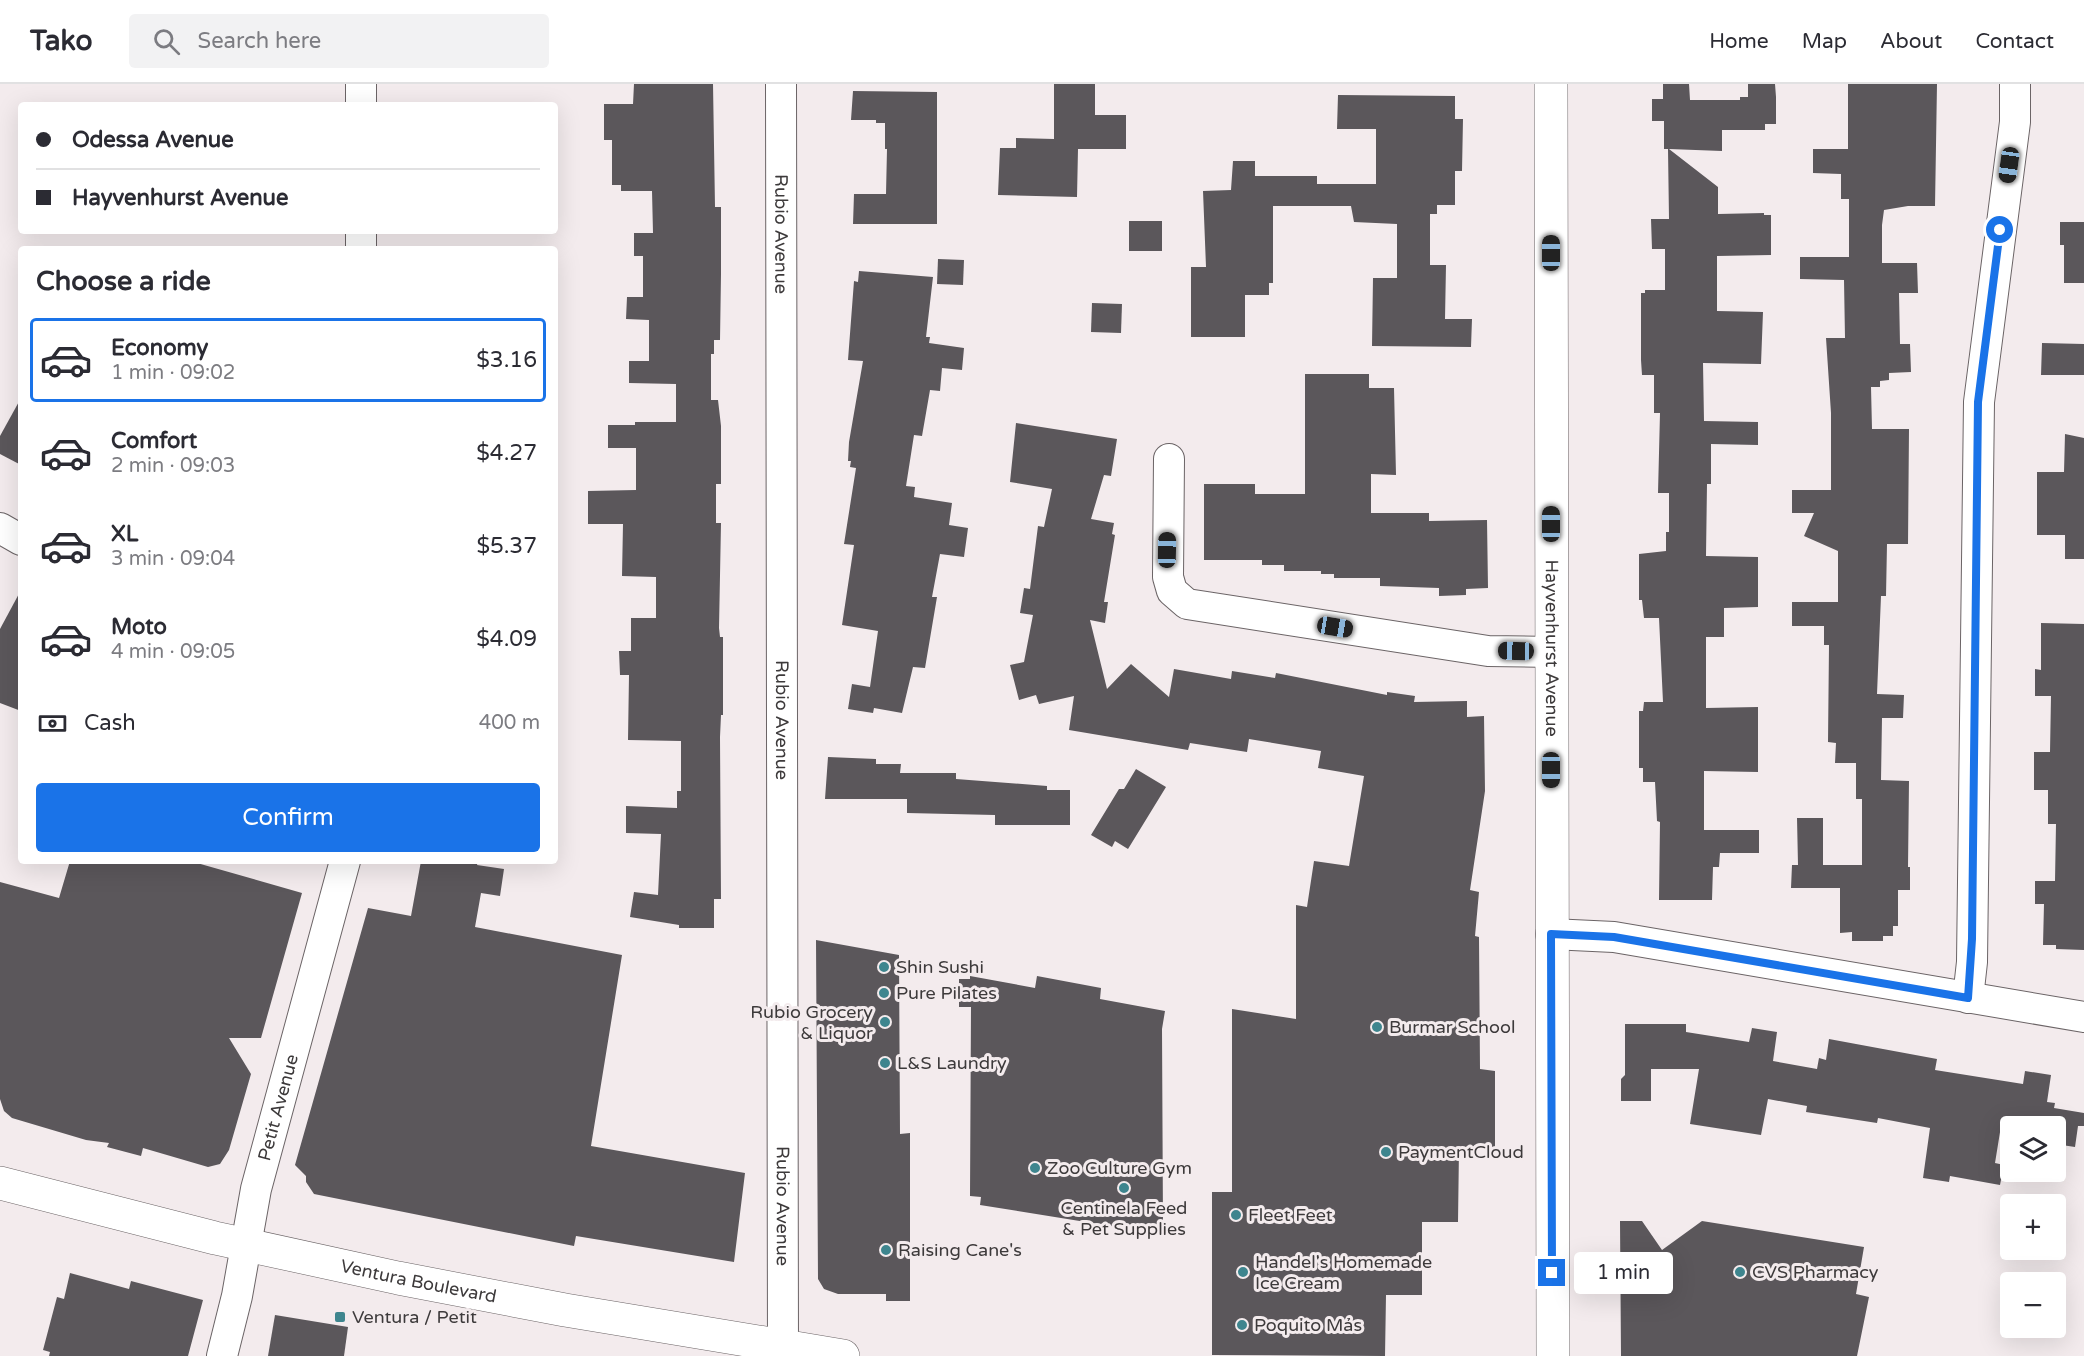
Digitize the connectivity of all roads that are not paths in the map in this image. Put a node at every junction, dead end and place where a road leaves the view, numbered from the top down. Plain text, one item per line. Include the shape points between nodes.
1 (361, 84) edge
2 (781, 84) edge
3 (1551, 84) edge
4 (2014, 84) edge
5 (361, 102) edge
6 (1169, 459) dead end
7 (0, 528) edge
8 (18, 538) edge
9 (1551, 652) junction
10 (344, 864) edge
11 (1551, 934) junction
12 (1968, 998) junction
13 (2084, 1017) edge
14 (0, 1183) edge
15 (246, 1245) junction
16 (783, 1350) edge
17 (222, 1356) edge
18 (843, 1356) edge
19 (1553, 1356) edge

1 - 5 street
2 - 16 street, Rubio Avenue
3 - 9 main road, Hayvenhurst Avenue
4 - 12 street via 2015,122 1978,402 1972,951
6 - 9 street via 1168,577 1179,599 1200,608 1488,651
7 - 8 street
9 - 11 main road, Hayvenhurst Avenue
10 - 15 street, Petit Avenue via 256,1189
11 - 12 street via 1614,937
11 - 19 main road, Hayvenhurst Avenue
12 - 13 street
14 - 15 main road, Ventura Boulevard
15 - 16 main road, Ventura Boulevard
15 - 17 street, Petit Avenue
16 - 18 main road, Ventura Boulevard

